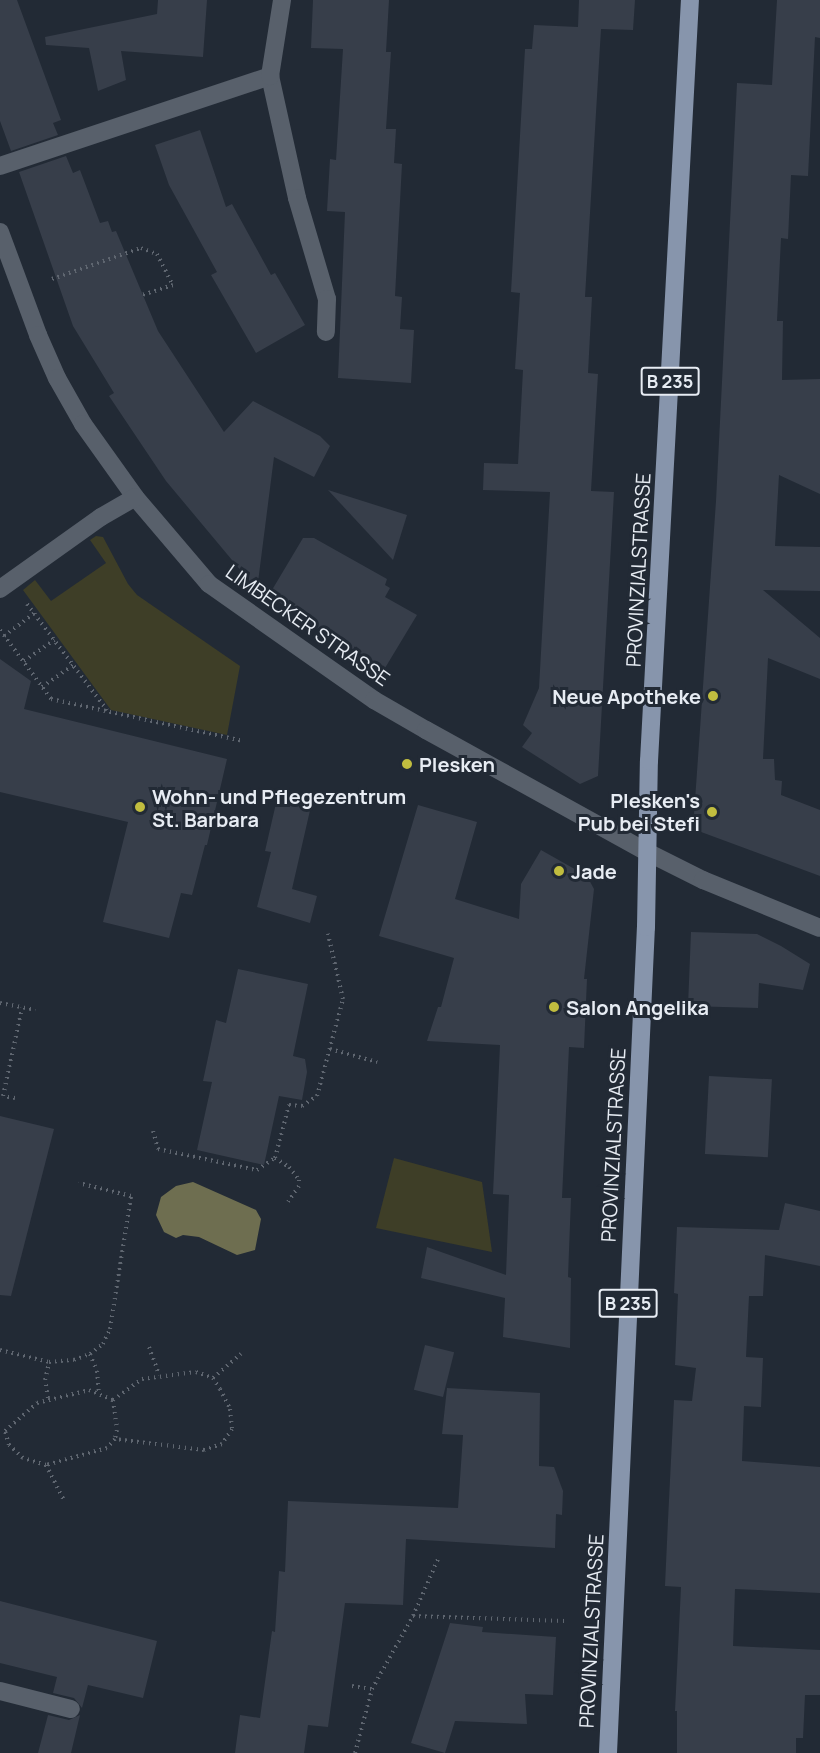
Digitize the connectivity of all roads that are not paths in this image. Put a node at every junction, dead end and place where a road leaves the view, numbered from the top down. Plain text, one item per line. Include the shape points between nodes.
1 (282, 0) edge
2 (690, 0) edge
3 (270, 76) junction
4 (0, 166) edge
5 (0, 232) edge
6 (326, 332) dead end
7 (135, 497) junction
8 (5, 585) edge
9 (647, 852) junction
10 (820, 928) edge
11 (0, 1691) edge
12 (71, 1709) dead end
13 (608, 1753) edge

1 - 3 street
2 - 9 main road, PROVINZIALSTRASSE / B 235
3 - 4 street
3 - 6 street via 297,198 327,299
5 - 7 street, LIMBECKER STRASSE via 57,378 83,424
7 - 8 street
7 - 9 street, LIMBECKER STRASSE via 209,584 279,635 374,700
9 - 10 street, LIMBECKER STRASSE
9 - 13 main road, PROVINZIALSTRASSE / B 235
11 - 12 street

